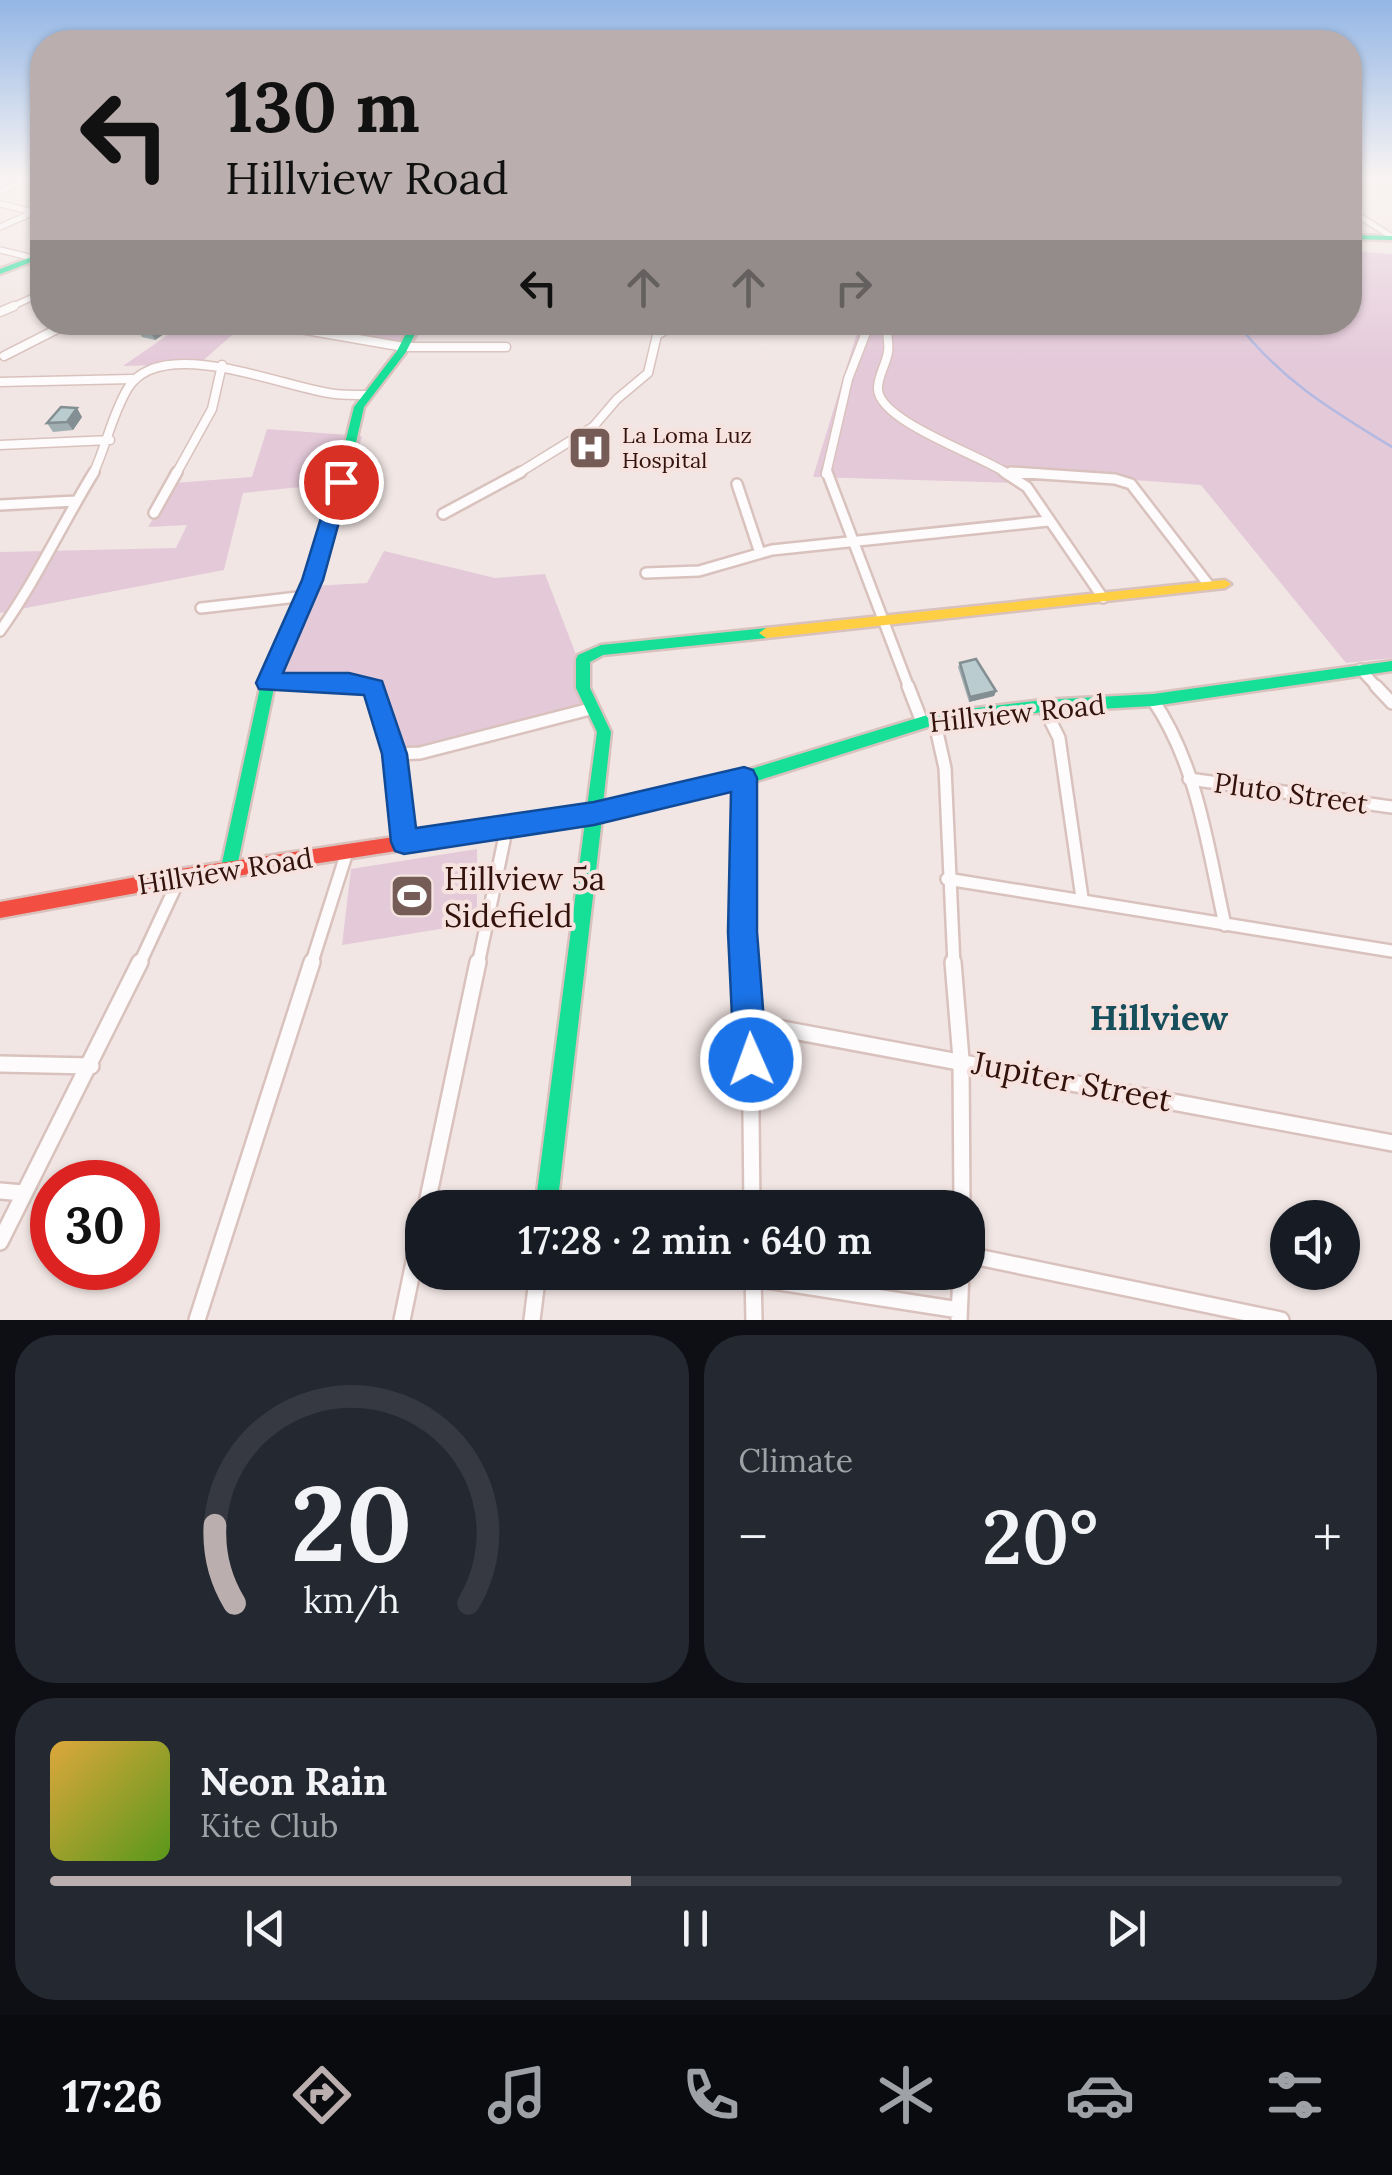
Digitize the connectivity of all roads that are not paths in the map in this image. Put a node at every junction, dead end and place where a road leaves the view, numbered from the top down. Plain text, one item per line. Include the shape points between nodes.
1 (0, 250) edge
2 (30, 258) edge
3 (30, 262) edge
4 (0, 272) edge
5 (30, 298) edge
6 (0, 312) edge
7 (46, 335) edge
8 (335, 335) edge
9 (410, 335) edge
10 (657, 335) edge
11 (865, 335) edge
12 (886, 335) edge
13 (506, 346) dead end
14 (404, 347) junction
15 (4, 356) dead end
16 (222, 365) junction
17 (132, 380) junction
18 (0, 382) edge
19 (366, 395) junction
20 (110, 440) junction
21 (0, 444) edge
22 (1005, 470) junction
23 (1044, 476) junction
24 (737, 484) dead end
25 (1028, 488) junction
26 (76, 501) junction
27 (0, 505) edge
28 (154, 512) dead end
29 (442, 514) dead end
30 (1048, 521) junction
31 (849, 541) junction
32 (760, 552) junction
33 (646, 573) dead end
34 (1208, 584) junction
35 (1225, 584) dead end
36 (306, 596) junction
37 (1103, 598) junction
38 (201, 608) dead end
39 (5, 618) edge
40 (882, 623) junction
41 (0, 631) edge
42 (1392, 666) edge
43 (1360, 669) junction
44 (268, 683) junction
45 (1153, 700) junction
46 (1392, 702) edge
47 (1043, 706) junction
48 (590, 709) junction
49 (928, 720) junction
50 (395, 754) junction
51 (744, 778) junction
52 (1189, 779) junction
53 (1392, 807) edge
54 (594, 814) junction
55 (507, 826) junction
56 (404, 842) junction
57 (347, 852) junction
58 (228, 872) junction
59 (180, 877) junction
60 (947, 879) junction
61 (1082, 898) junction
62 (0, 910) edge
63 (1225, 925) junction
64 (1392, 952) edge
65 (750, 1023) junction
66 (961, 1060) junction
67 (0, 1064) edge
68 (90, 1066) junction
69 (1392, 1143) edge
70 (430, 1190) edge
71 (548, 1190) edge
72 (752, 1190) edge
73 (962, 1190) edge
74 (0, 1191) edge
75 (22, 1193) junction
76 (0, 1242) edge
77 (985, 1259) edge
78 (408, 1290) edge
79 (536, 1290) edge
80 (753, 1290) edge
81 (830, 1290) edge
82 (960, 1290) edge
83 (959, 1315) edge
84 (197, 1320) edge
85 (402, 1320) edge
86 (532, 1320) edge
87 (754, 1320) edge
88 (1281, 1320) edge

1 - 2 street
3 - 4 main road
5 - 6 street
7 - 15 street
8 - 14 street
9 - 14 main road
10 - 29 street via 648,374 593,428
11 - 31 street via 826,470
12 - 22 street via 889,349 877,386 881,403
13 - 14 street
14 - 19 main road
16 - 17 street via 156,368
16 - 19 street via 333,394
16 - 28 street via 212,409
17 - 18 street
17 - 20 street
19 - 36 main road
20 - 21 street
20 - 26 street
22 - 23 street
22 - 25 street
23 - 25 street
23 - 34 street via 1131,484
24 - 32 street
25 - 30 street
26 - 27 street
26 - 39 street via 28,592
30 - 31 street
30 - 37 street
31 - 32 street
31 - 40 street
32 - 33 street via 699,571
34 - 35 main road
34 - 37 main road
36 - 38 street
36 - 44 main road
37 - 40 main road
39 - 41 street
40 - 48 main road via 601,650 580,666
40 - 49 street
42 - 43 main road, Hillview Road
43 - 45 main road, Hillview Road
43 - 46 street
44 - 50 street via 374,688
44 - 58 main road
45 - 47 main road, Hillview Road
45 - 52 street via 1168,719
47 - 49 main road, Hillview Road
47 - 61 street via 1059,738
48 - 50 street
48 - 54 main road via 604,732
49 - 51 main road, Hillview Road
49 - 60 street via 945,768
50 - 56 street
51 - 54 main road, Hillview Road
51 - 65 street
52 - 53 street, Pluto Street
52 - 63 street
54 - 55 main road, Hillview Road
54 - 71 main road
55 - 56 main road, Hillview Road
55 - 70 street
56 - 57 main road, Hillview Road
57 - 58 main road, Hillview Road
57 - 84 street
58 - 59 main road, Hillview Road
59 - 62 main road, Hillview Road
59 - 68 street
60 - 61 street
60 - 66 street
61 - 63 street
63 - 64 street
65 - 66 street, Jupiter Street
65 - 72 street
66 - 69 street, Jupiter Street
66 - 73 street
67 - 68 street
68 - 75 street
74 - 75 street
75 - 76 street
77 - 88 street
78 - 85 street
79 - 86 street
80 - 87 street
81 - 83 street
82 - 83 street

